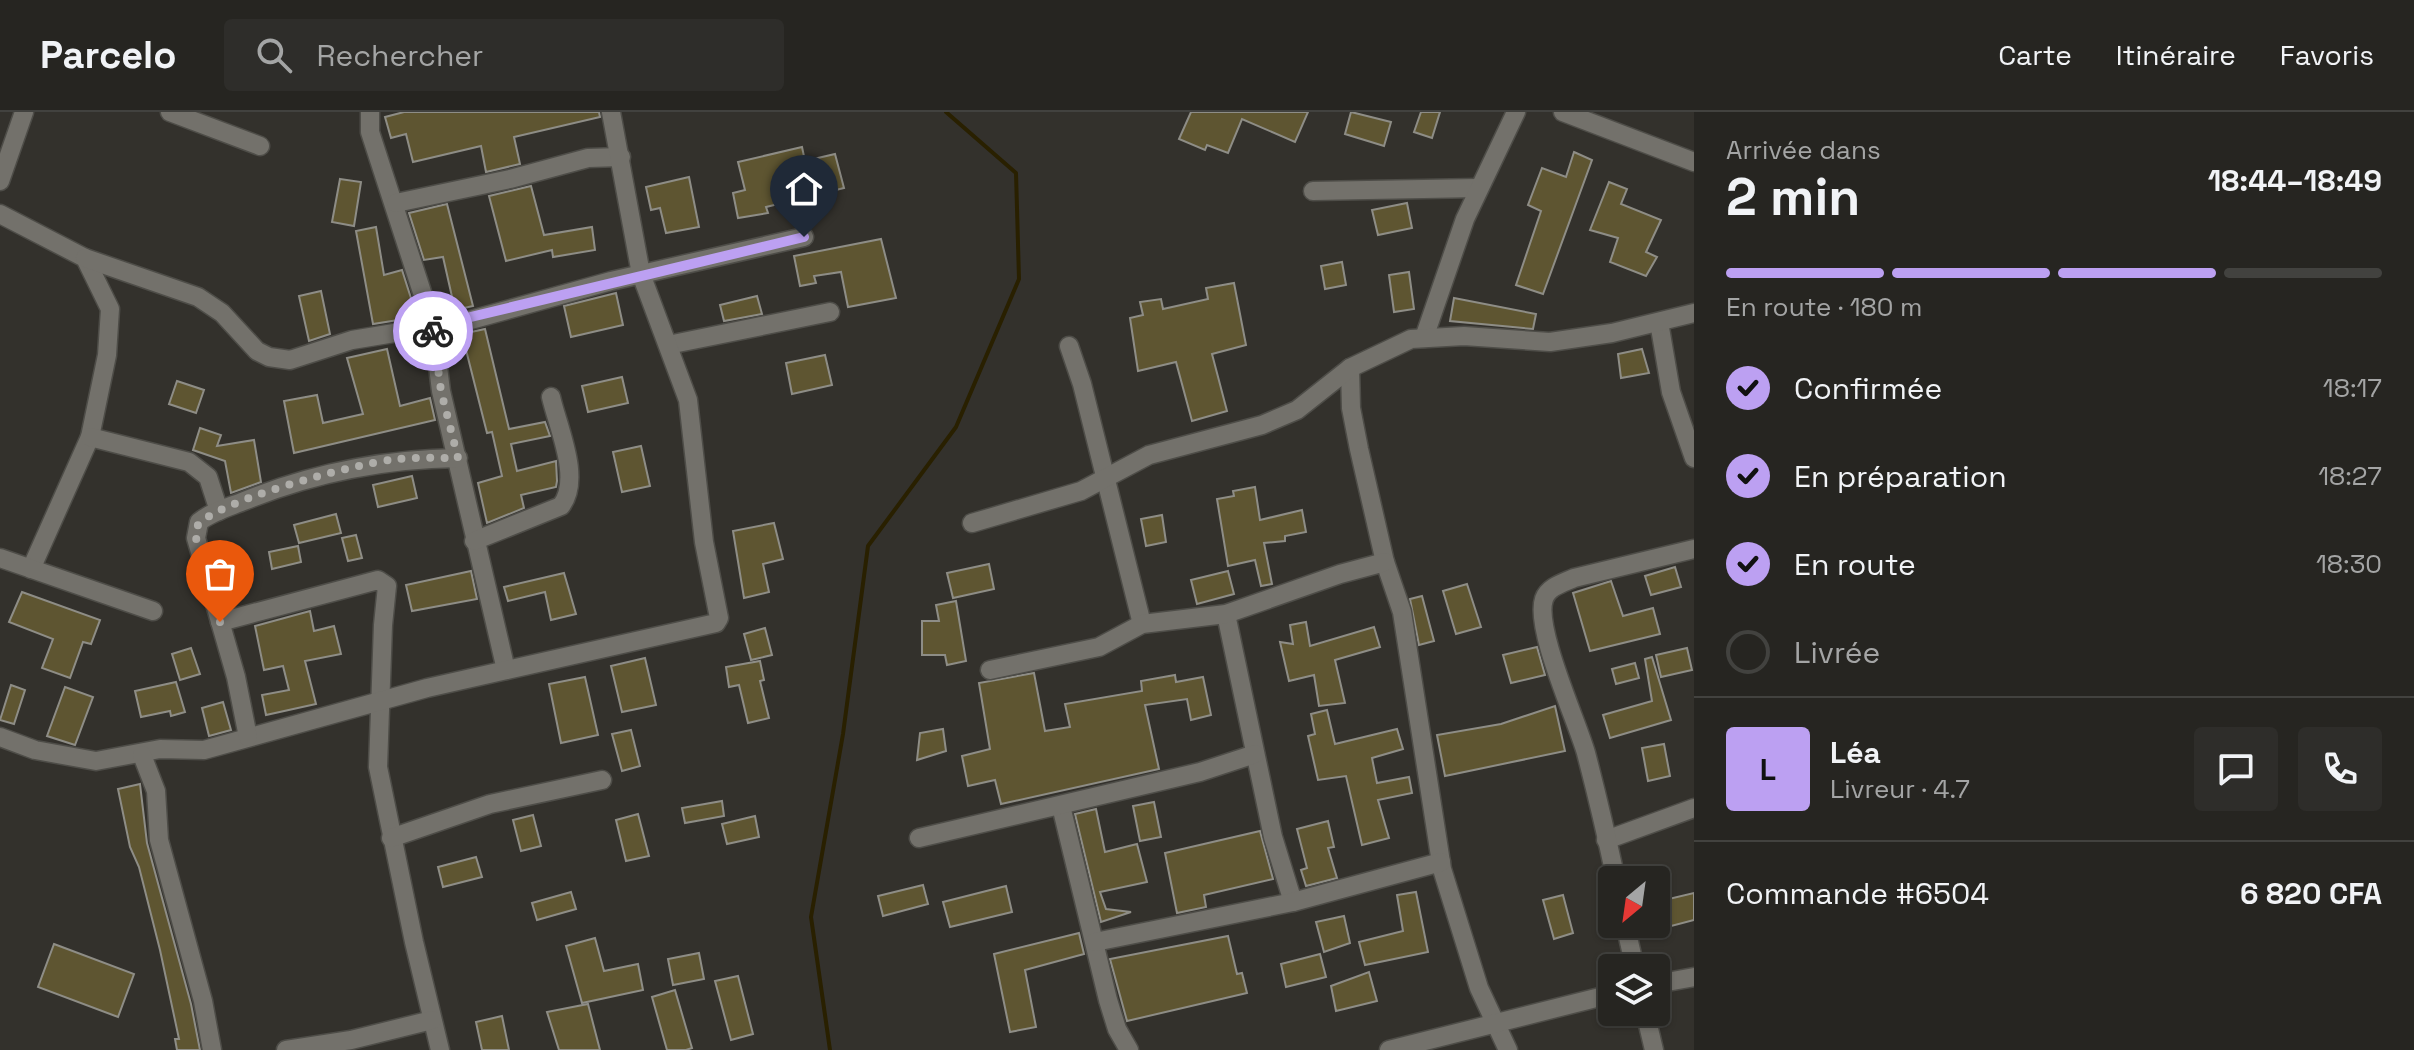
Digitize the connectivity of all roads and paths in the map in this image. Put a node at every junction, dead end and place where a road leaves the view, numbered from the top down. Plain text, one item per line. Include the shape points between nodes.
1 (24, 112) edge
2 (170, 112) edge
3 (370, 112) edge
4 (611, 112) edge
5 (1516, 112) edge
6 (1563, 112) edge
7 (260, 146) dead end
8 (621, 157) junction
9 (1694, 162) edge
10 (0, 181) edge
11 (1478, 188) junction
12 (1313, 191) dead end
13 (396, 203) junction
14 (0, 214) edge
15 (804, 237) dead end
16 (85, 258) junction
17 (641, 274) junction
18 (830, 312) dead end
19 (1694, 313) edge
20 (1659, 322) junction
21 (433, 326) junction
22 (1424, 338) junction
23 (668, 345) junction
24 (1069, 346) dead end
25 (1350, 368) junction
26 (551, 397) dead end
27 (90, 437) junction
28 (458, 458) junction
29 (1694, 458) edge
30 (1104, 477) junction
31 (219, 511) junction
32 (972, 523) dead end
33 (474, 541) junction
34 (1694, 549) edge
35 (0, 558) edge
36 (1385, 562) junction
37 (31, 569) junction
38 (153, 611) dead end
39 (1226, 614) junction
40 (220, 622) junction
41 (1142, 624) junction
42 (506, 670) junction
43 (990, 670) dead end
44 (380, 701) junction
45 (0, 737) edge
46 (248, 737) junction
47 (1255, 754) junction
48 (142, 755) junction
49 (602, 780) dead end
50 (1061, 806) junction
51 (1694, 808) edge
52 (391, 838) junction
53 (919, 838) dead end
54 (1606, 840) junction
55 (1441, 862) junction
56 (1612, 866) edge
57 (1293, 902) junction
58 (1095, 942) junction
59 (1694, 977) edge
60 (1670, 981) edge
61 (1598, 997) edge
62 (432, 1020) junction
63 (1496, 1022) junction
64 (1648, 1026) edge
65 (212, 1050) edge
66 (286, 1050) edge
67 (440, 1050) edge
68 (1129, 1050) edge
69 (1389, 1050) edge
70 (1508, 1050) edge
71 (1654, 1050) edge

1 - 10 street
2 - 7 street
3 - 13 street via 370,132
4 - 8 street
5 - 11 street
6 - 9 street
8 - 13 street via 588,158
8 - 17 street
11 - 12 street
11 - 22 street
13 - 21 street
14 - 16 street
15 - 17 street
16 - 21 street via 213,305 250,345 269,357 290,360 352,340
16 - 27 street via 110,309 107,355
17 - 21 street
17 - 23 street
18 - 23 street
19 - 20 street
20 - 22 street via 1550,342
20 - 29 street via 1671,392
21 - 28 street via 441,391
22 - 25 street
23 - 42 street via 688,400 704,542 719,618 716,623
24 - 30 street
25 - 30 street via 1297,410 1234,435 1149,455
25 - 36 street via 1351,408
26 - 33 street via 569,473 569,496 561,506
27 - 31 street via 189,462 208,477
27 - 37 street
28 - 31 street via 388,460 308,479
28 - 33 street
30 - 32 street via 1052,502
30 - 41 street
31 - 40 street via 196,528
33 - 42 street
34 - 54 street via 1574,578 1544,598 1542,611 1557,670 1585,751
35 - 37 street
36 - 39 street
36 - 55 street via 1402,612
37 - 38 street
39 - 41 street
39 - 47 street
40 - 44 street via 378,580 387,586
40 - 46 street
41 - 43 street via 1099,647
42 - 44 street
44 - 46 street
44 - 52 street via 378,767
45 - 48 street via 96,761
46 - 48 street via 204,750 160,749
47 - 50 street
47 - 57 street
48 - 65 street via 156,791 159,840
49 - 52 street via 490,804
50 - 53 street
50 - 58 street
51 - 54 street
52 - 62 street
54 - 56 street
55 - 57 street
55 - 63 street via 1479,988
57 - 58 street
58 - 68 street via 1117,1029
59 - 60 street
61 - 63 street
62 - 66 street
62 - 67 street
63 - 69 street
63 - 70 street
64 - 71 street

